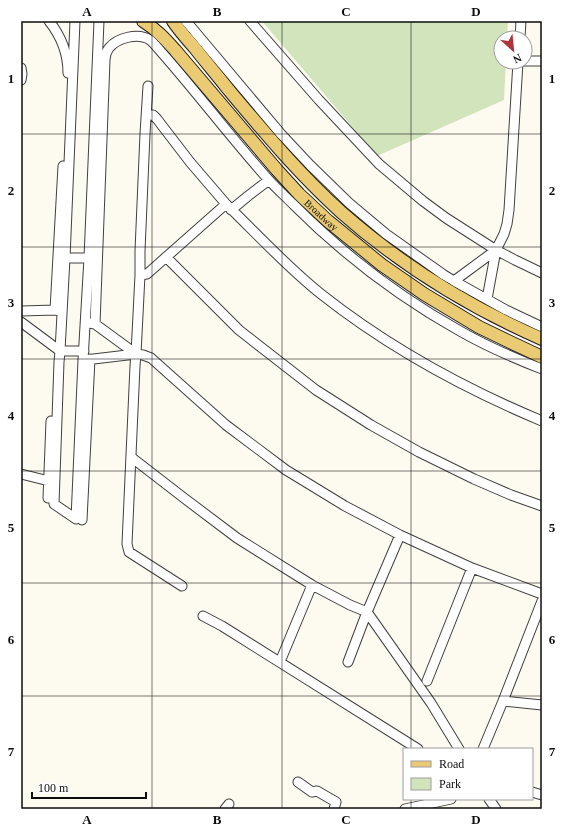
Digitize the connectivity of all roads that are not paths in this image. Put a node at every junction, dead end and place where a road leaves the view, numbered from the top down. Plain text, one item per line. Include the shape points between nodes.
1 (49, 21) edge
2 (75, 21) edge
3 (100, 21) edge
4 (143, 21) edge
5 (173, 21) edge
6 (186, 21) edge
7 (250, 21) edge
8 (211, 59) junction
9 (21, 68) edge
10 (518, 70) edge
11 (189, 74) junction
12 (21, 80) edge
13 (148, 86) dead end
14 (147, 115) junction
15 (269, 180) junction
16 (228, 207) junction
17 (394, 247) junction
18 (496, 250) junction
19 (166, 257) junction
20 (65, 258) junction
21 (90, 258) junction
22 (382, 265) junction
23 (542, 273) edge
24 (374, 274) junction
25 (140, 275) junction
26 (454, 281) junction
27 (487, 299) junction
28 (21, 311) edge
29 (59, 311) junction
30 (21, 322) edge
31 (90, 323) junction
32 (542, 327) edge
33 (542, 339) edge
34 (60, 351) junction
35 (136, 354) junction
36 (86, 357) junction
37 (542, 357) edge
38 (59, 362) junction
39 (542, 370) edge
40 (542, 421) edge
41 (131, 457) junction
42 (21, 474) edge
43 (49, 481) junction
44 (48, 498) dead end
45 (542, 506) edge
46 (400, 535) junction
47 (472, 568) junction
48 (312, 584) junction
49 (182, 586) dead end
50 (542, 594) edge
51 (542, 601) edge
52 (367, 612) junction
53 (203, 616) dead end
54 (282, 657) dead end
55 (348, 662) dead end
56 (427, 681) dead end
57 (503, 700) junction
58 (542, 705) edge
59 (416, 748) edge
60 (459, 748) edge
61 (483, 748) edge
62 (298, 782) dead end
63 (446, 800) edge
64 (490, 800) edge
65 (334, 809) edge
66 (406, 809) edge
67 (496, 809) edge

1 - 29 street via 56,29 67,57 68,75
2 - 20 street
3 - 21 street
4 - 11 main road, Broadway via 160,33
5 - 8 main road, Broadway
6 - 8 street
7 - 18 street via 379,164 446,218
8 - 17 main road, Broadway via 277,147 297,169 341,212
9 - 12 street
10 - 18 street via 509,210 504,234
11 - 15 street
11 - 22 main road, Broadway via 299,194
11 - 31 street via 145,38 131,37 120,40 109,48 106,54
13 - 14 street
14 - 16 street via 157,119
14 - 25 street
15 - 16 street
15 - 24 street via 311,222
16 - 19 street
16 - 40 street via 320,293 354,319 436,371
17 - 26 street
17 - 33 main road, Broadway via 435,283 486,312
18 - 23 street
18 - 26 street
18 - 27 street
19 - 25 street via 147,274
19 - 45 street via 239,330 316,390 419,452 499,490
20 - 21 street
20 - 29 street
21 - 31 street
22 - 24 street
22 - 37 main road, Broadway via 446,308
24 - 39 street via 460,331
25 - 35 street
26 - 27 street
27 - 32 street
28 - 29 street
29 - 34 street
30 - 34 street
31 - 35 street
31 - 36 street
34 - 36 street
34 - 38 street
35 - 36 street
35 - 41 street
35 - 46 street via 151,358 226,425 286,470 345,506
36 - 38 street via 79,519 54,504
38 - 43 street via 53,362
41 - 48 street via 237,538
41 - 49 street via 126,544 130,552
42 - 43 street
43 - 44 street
46 - 47 street
46 - 52 street
47 - 50 street
47 - 56 street
48 - 52 street
48 - 54 street
51 - 57 street
52 - 55 street
52 - 60 street
53 - 59 street
57 - 58 street
57 - 61 street
62 - 65 street via 312,792 318,790 336,802
63 - 66 street
64 - 67 street

